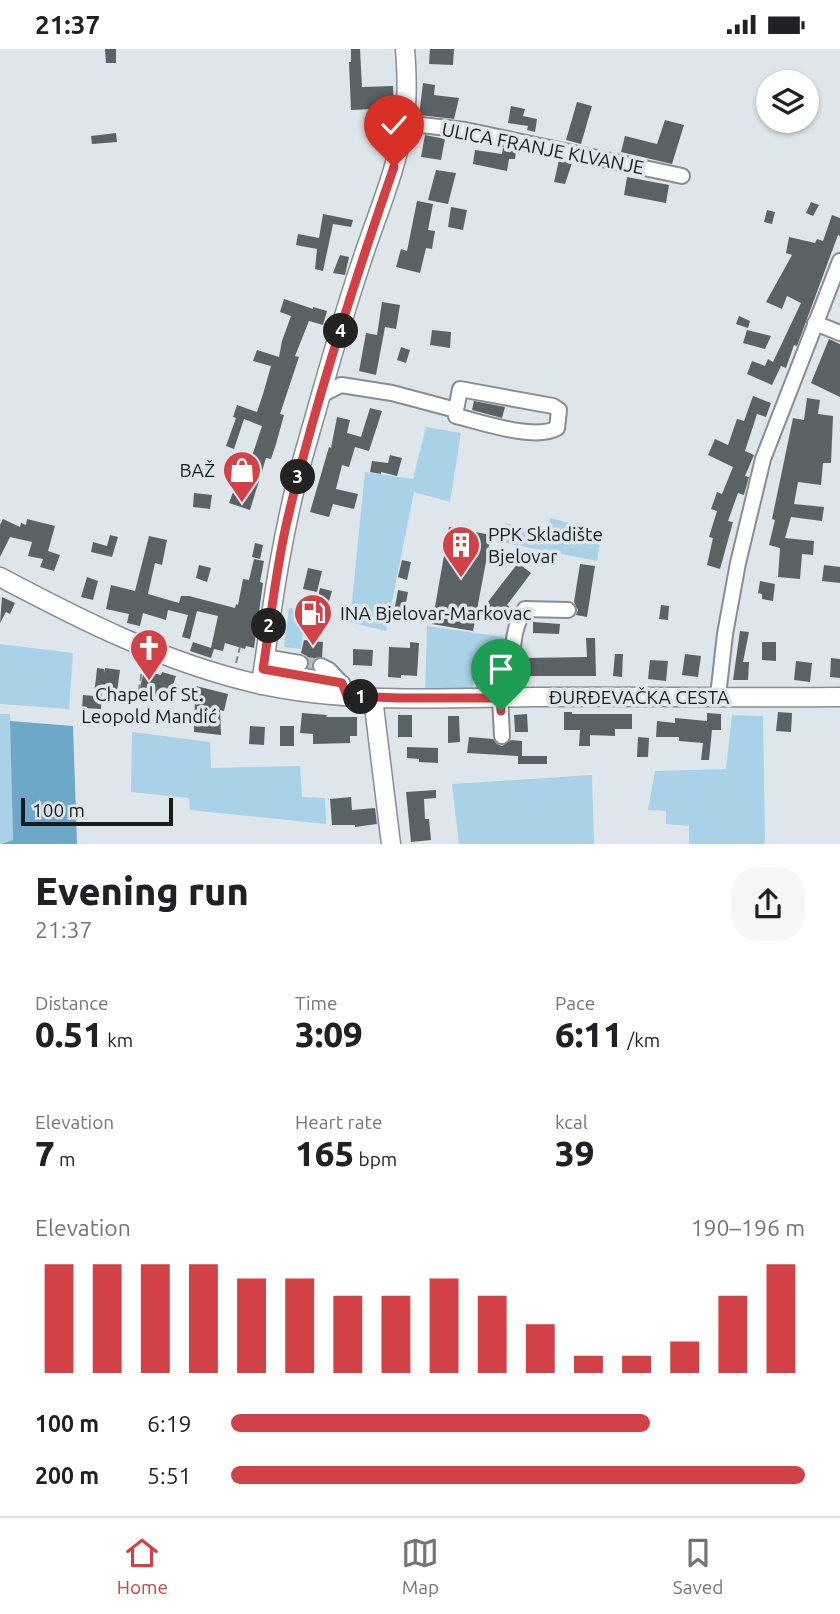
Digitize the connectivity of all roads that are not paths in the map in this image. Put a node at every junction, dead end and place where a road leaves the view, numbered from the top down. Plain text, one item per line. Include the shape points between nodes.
1 (405, 49) edge
2 (404, 123) junction
3 (682, 176) dead end
4 (840, 261) edge
5 (815, 323) junction
6 (840, 333) edge
7 (321, 395) junction
8 (456, 410) junction
9 (0, 577) edge
10 (568, 610) dead end
11 (300, 663) tunnel mouth
12 (264, 665) junction
13 (321, 666) tunnel mouth
14 (234, 672) junction
15 (344, 689) junction
16 (718, 696) junction
17 (840, 697) edge
18 (373, 698) junction
19 (506, 698) junction
20 (502, 736) dead end
21 (391, 844) edge

1 - 2 main road
2 - 3 street, ULICA FRANJE KLVANJE via 465,130
2 - 7 main road
4 - 5 street
5 - 6 street
5 - 16 street via 762,460 729,610
7 - 8 street via 341,385
7 - 12 main road via 287,519
8 - 8 street via 460,389 559,410 557,428 549,433 456,416
9 - 14 main road, ĐURĐEVAČKA CESTA via 116,637
10 - 19 street via 525,609 517,621
11 - 12 street
12 - 14 main road, ĐURĐEVAČKA CESTA
12 - 14 main road
12 - 15 main road, ĐURĐEVAČKA CESTA
13 - 15 street
15 - 18 main road, ĐURĐEVAČKA CESTA
16 - 17 main road, ĐURĐEVAČKA CESTA
16 - 19 main road, ĐURĐEVAČKA CESTA
18 - 19 main road, ĐURĐEVAČKA CESTA
18 - 21 main road
19 - 20 street

